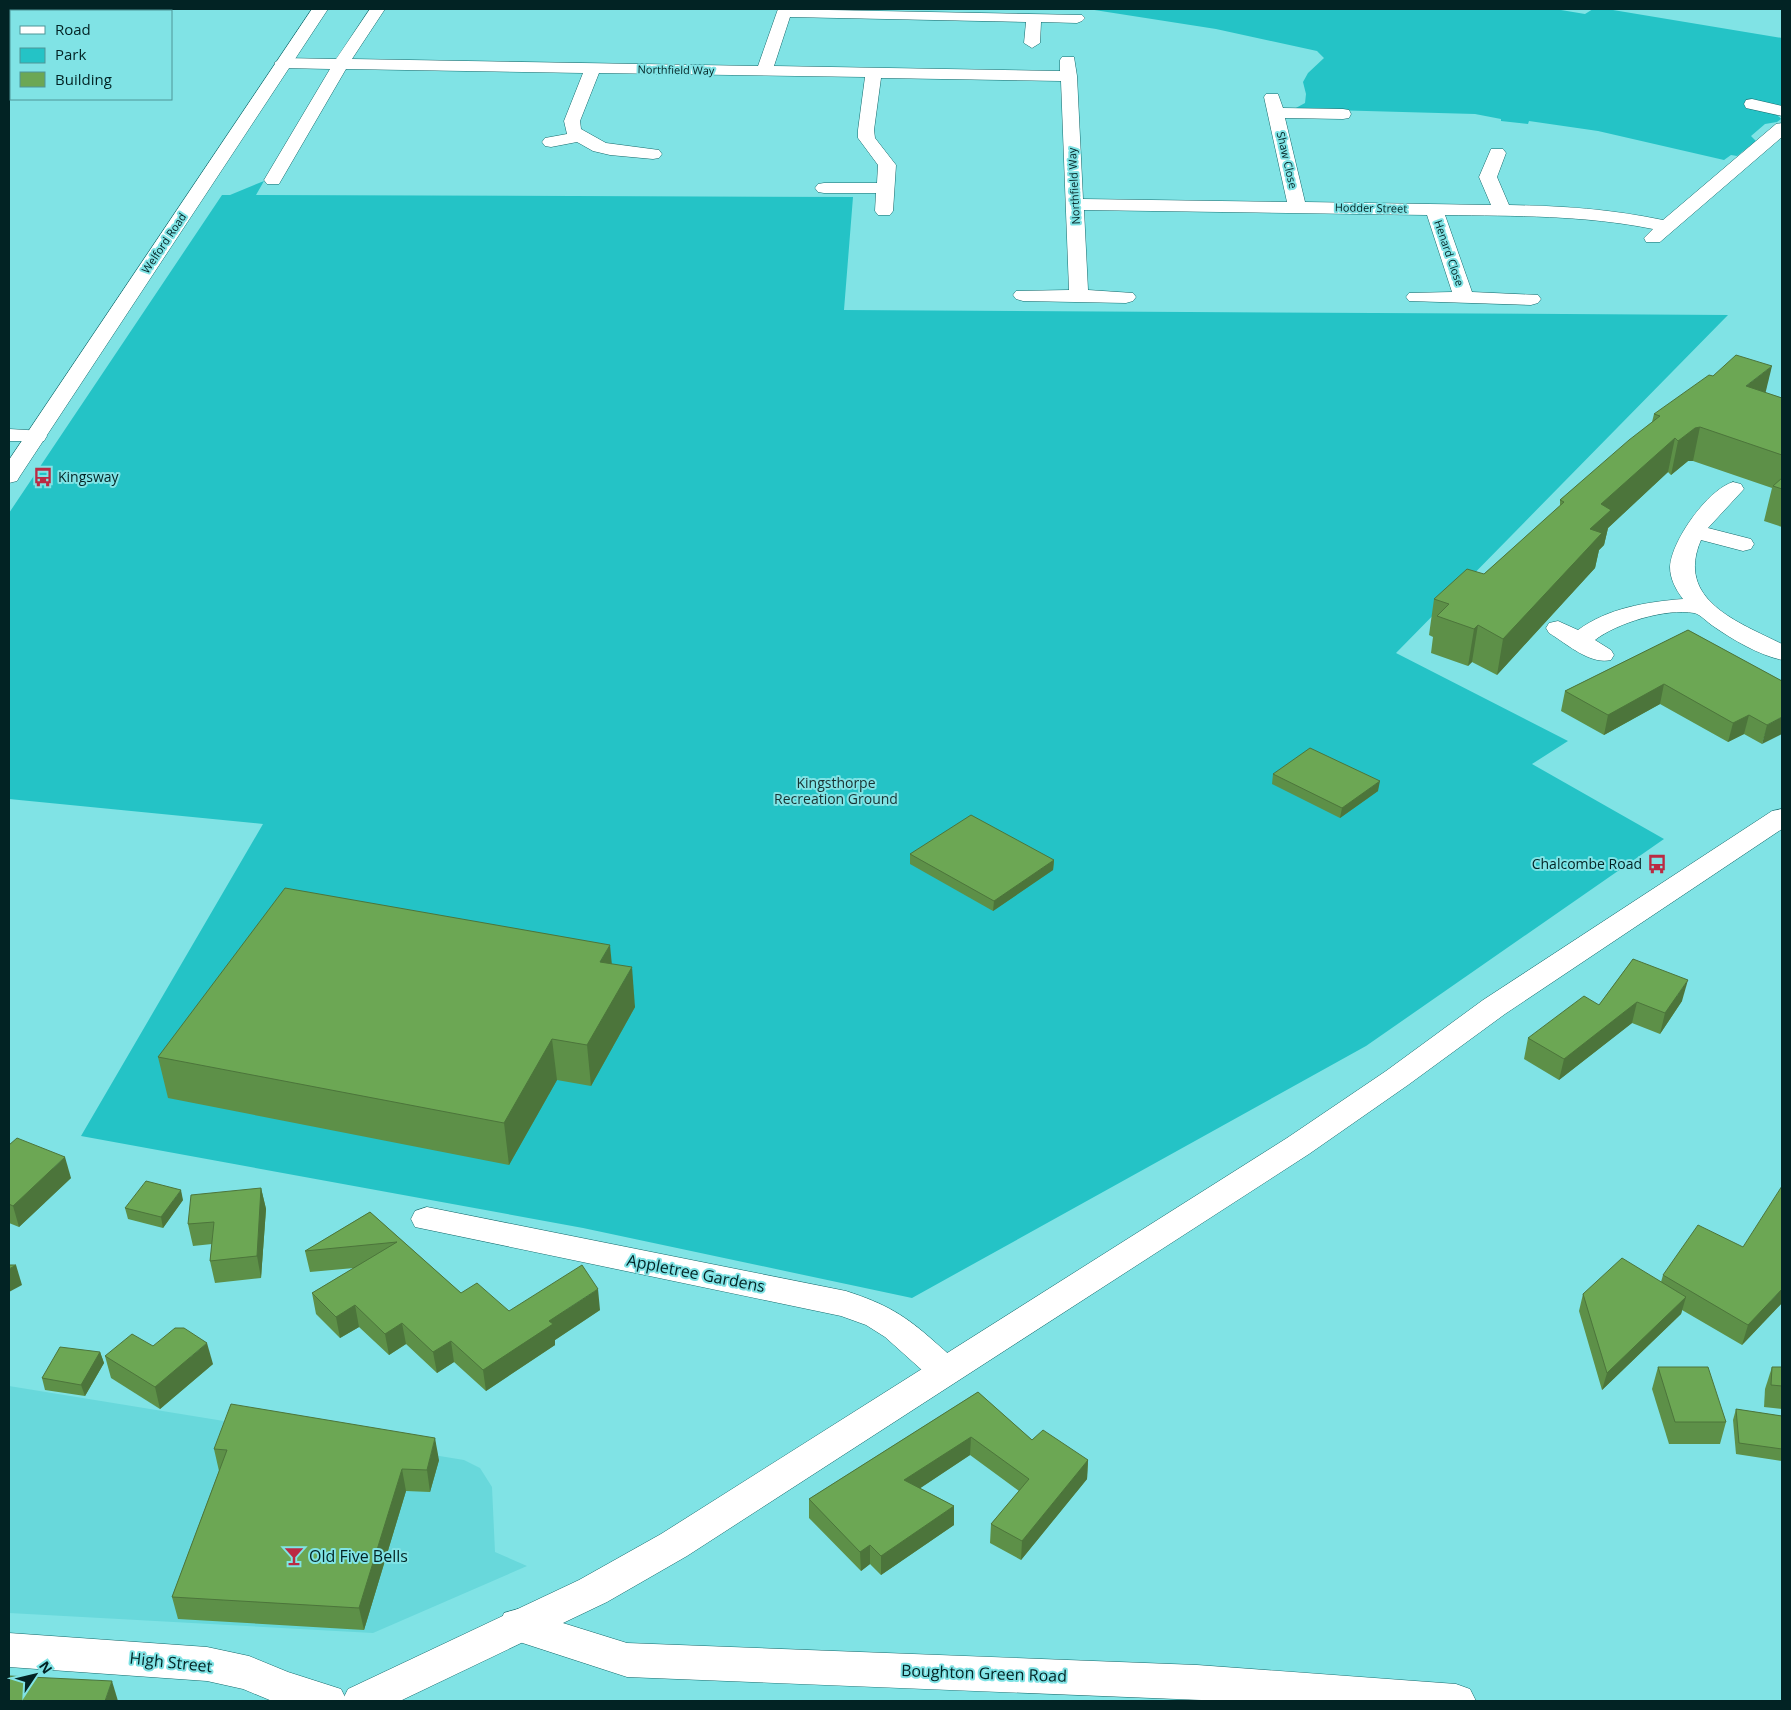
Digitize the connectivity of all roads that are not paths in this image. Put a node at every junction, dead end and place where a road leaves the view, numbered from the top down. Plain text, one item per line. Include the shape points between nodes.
1 (320, 9) edge
2 (377, 9) edge
3 (784, 10) edge
4 (1034, 17) junction
5 (1077, 18) dead end
6 (1032, 43) dead end
7 (282, 64) junction
8 (341, 64) junction
9 (593, 69) junction
10 (764, 71) junction
11 (874, 73) junction
12 (1752, 104) dead end
13 (1782, 111) edge
14 (1343, 114) dead end
15 (1782, 128) edge
16 (578, 136) junction
17 (550, 142) dead end
18 (1497, 153) dead end
19 (653, 154) dead end
20 (274, 180) dead end
21 (824, 188) dead end
22 (886, 188) junction
23 (1075, 204) junction
24 (1297, 207) junction
25 (1434, 209) junction
26 (884, 211) dead end
27 (1502, 211) junction
28 (1666, 226) junction
29 (1650, 241) dead end
30 (1024, 296) dead end
31 (1079, 296) junction
32 (1126, 296) dead end
33 (1416, 297) dead end
34 (1464, 298) junction
35 (1530, 299) dead end
36 (9, 435) edge
37 (36, 436) junction
38 (9, 476) edge
39 (1732, 489) dead end
40 (1694, 532) junction
41 (1743, 544) dead end
42 (1702, 606) junction
43 (1558, 628) dead end
44 (1580, 640) junction
45 (1782, 653) edge
46 (1602, 655) dead end
47 (1782, 817) edge
48 (427, 1219) dead end
49 (945, 1371) junction
50 (518, 1625) junction
51 (9, 1650) edge
52 (328, 1701) edge
53 (362, 1701) edge
54 (1456, 1701) edge

1 - 7 main road, Welford Road
2 - 8 main road
3 - 4 main road
3 - 10 main road
4 - 5 main road
4 - 6 main road
7 - 8 main road, Northfield Way
7 - 37 main road, Welford Road
8 - 9 main road, Northfield Way
8 - 20 main road
9 - 10 main road, Northfield Way
9 - 16 main road via 572,121
10 - 11 main road, Northfield Way
11 - 22 main road via 866,130 872,145 887,165
11 - 23 main road, Northfield Way via 1068,68
12 - 13 main road
14 - 24 main road, Shaw Close via 1274,105
15 - 28 main road
16 - 17 main road
16 - 19 main road via 602,148
18 - 27 main road via 1488,177
21 - 22 main road
22 - 26 main road
23 - 24 main road, Hodder Street
23 - 31 main road, Northfield Way
24 - 25 main road, Hodder Street
25 - 27 main road, Hodder Street
25 - 34 main road, Henard Close
27 - 28 main road, Hodder Street via 1596,214
28 - 29 main road
30 - 31 main road
31 - 32 main road
33 - 34 main road, Henard Close
34 - 35 main road, Henard Close
36 - 37 main road
37 - 38 main road, Welford Road
39 - 40 main road
40 - 41 main road
40 - 42 main road via 1682,567 1691,594
42 - 44 main road via 1626,614 1592,629
42 - 45 main road via 1734,628
43 - 44 main road
44 - 46 main road
47 - 49 main road via 1502,1002 1339,1119
48 - 49 main road, Appletree Gardens via 846,1304 878,1316 897,1328
49 - 50 main road via 643,1564
50 - 53 main road
50 - 54 main road, Boughton Green Road via 627,1660 1197,1682
51 - 52 main road, High Street via 207,1664 249,1673 280,1687

